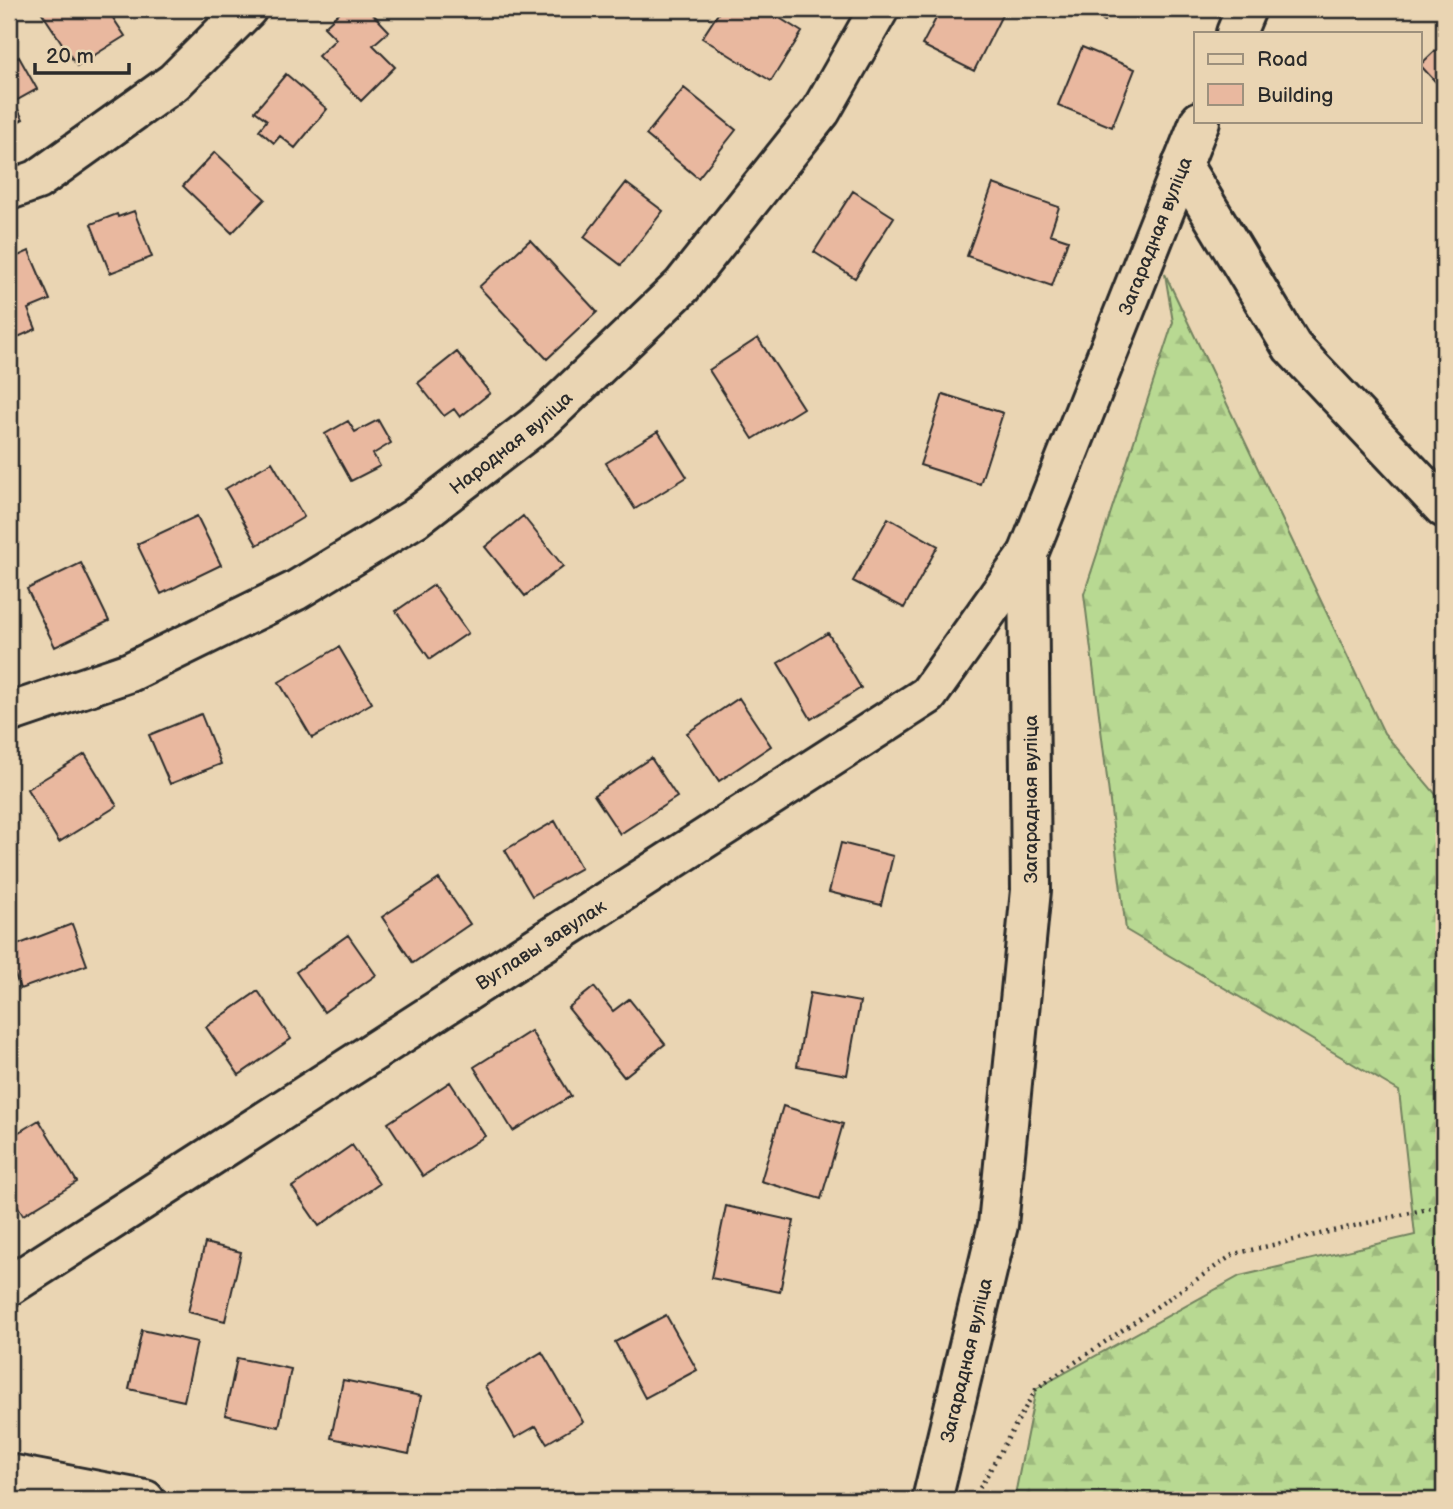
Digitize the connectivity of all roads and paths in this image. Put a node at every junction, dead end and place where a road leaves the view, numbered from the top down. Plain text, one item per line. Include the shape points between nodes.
1 (247, 9) edge
2 (879, 9) edge
3 (1246, 9) edge
4 (1236, 32) edge
5 (1200, 122) edge
6 (1182, 165) junction
7 (9, 190) edge
8 (1444, 508) edge
9 (1028, 554) junction
10 (9, 713) edge
11 (1444, 1205) edge
12 (9, 1286) edge
13 (9, 1474) edge
14 (145, 1500) edge
15 (932, 1500) edge
16 (973, 1500) edge

1 - 7 street via 174,82 37,180
2 - 10 street, Народная вуліца via 821,111 682,286 542,419 415,518 295,591 130,672
3 - 4 street
5 - 6 street, Загарадная вуліца
6 - 8 street via 1292,347
6 - 9 street, Загарадная вуліца
9 - 12 street, Вуглавы завулак via 928,695
9 - 15 street, Загарадная вуліца via 1031,890 1000,1212
11 - 16 path via 1234,1254 1036,1389
13 - 14 street

